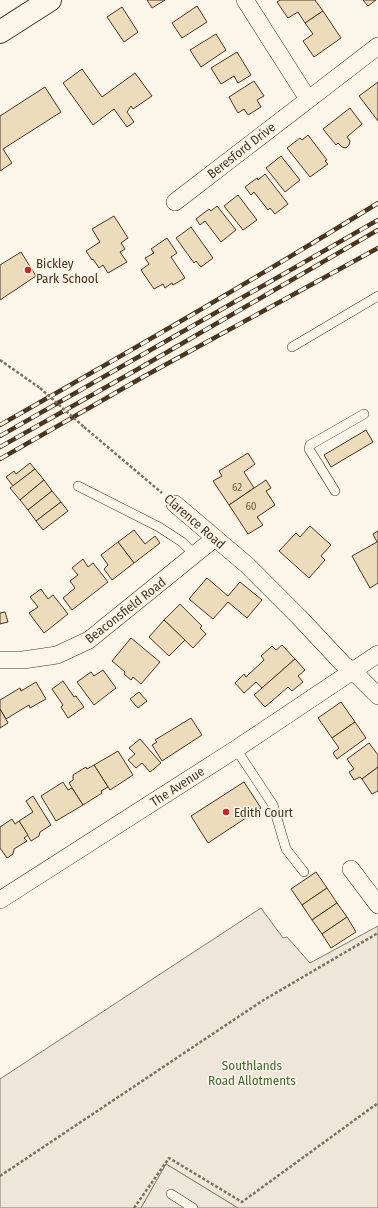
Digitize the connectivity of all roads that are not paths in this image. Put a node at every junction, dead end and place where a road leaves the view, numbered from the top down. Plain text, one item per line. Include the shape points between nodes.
1 (50, 0) edge
2 (245, 0) edge
3 (0, 32) edge
4 (378, 46) edge
5 (308, 99) junction
6 (175, 202) dead end
7 (378, 296) edge
8 (292, 347) dead end
9 (364, 414) dead end
10 (78, 486) dead end
11 (335, 491) dead end
12 (175, 504) road end
13 (215, 538) junction
14 (195, 555) junction
15 (378, 654) edge
16 (0, 660) edge
17 (353, 671) junction
18 (378, 696) edge
19 (236, 749) junction
20 (351, 869) dead end
21 (304, 872) dead end
22 (0, 900) edge
23 (378, 905) edge
24 (171, 1194) dead end
25 (193, 1208) edge

1 - 3 main road
2 - 5 street
4 - 5 street, Beresford Drive
5 - 6 street, Beresford Drive
7 - 8 lane
9 - 11 lane via 310,444 309,449
10 - 14 lane via 159,526
12 - 13 street, Clarence Road
13 - 14 street, Beaconsfield Road
13 - 17 street, Clarence Road via 247,565 344,665
14 - 16 street, Beaconsfield Road via 88,640 57,655 23,660
15 - 17 street, The Avenue
17 - 18 street, Clarence Road
17 - 19 street, The Avenue
19 - 21 lane via 273,805 286,849
19 - 22 street, The Avenue
20 - 23 street
24 - 25 lane

